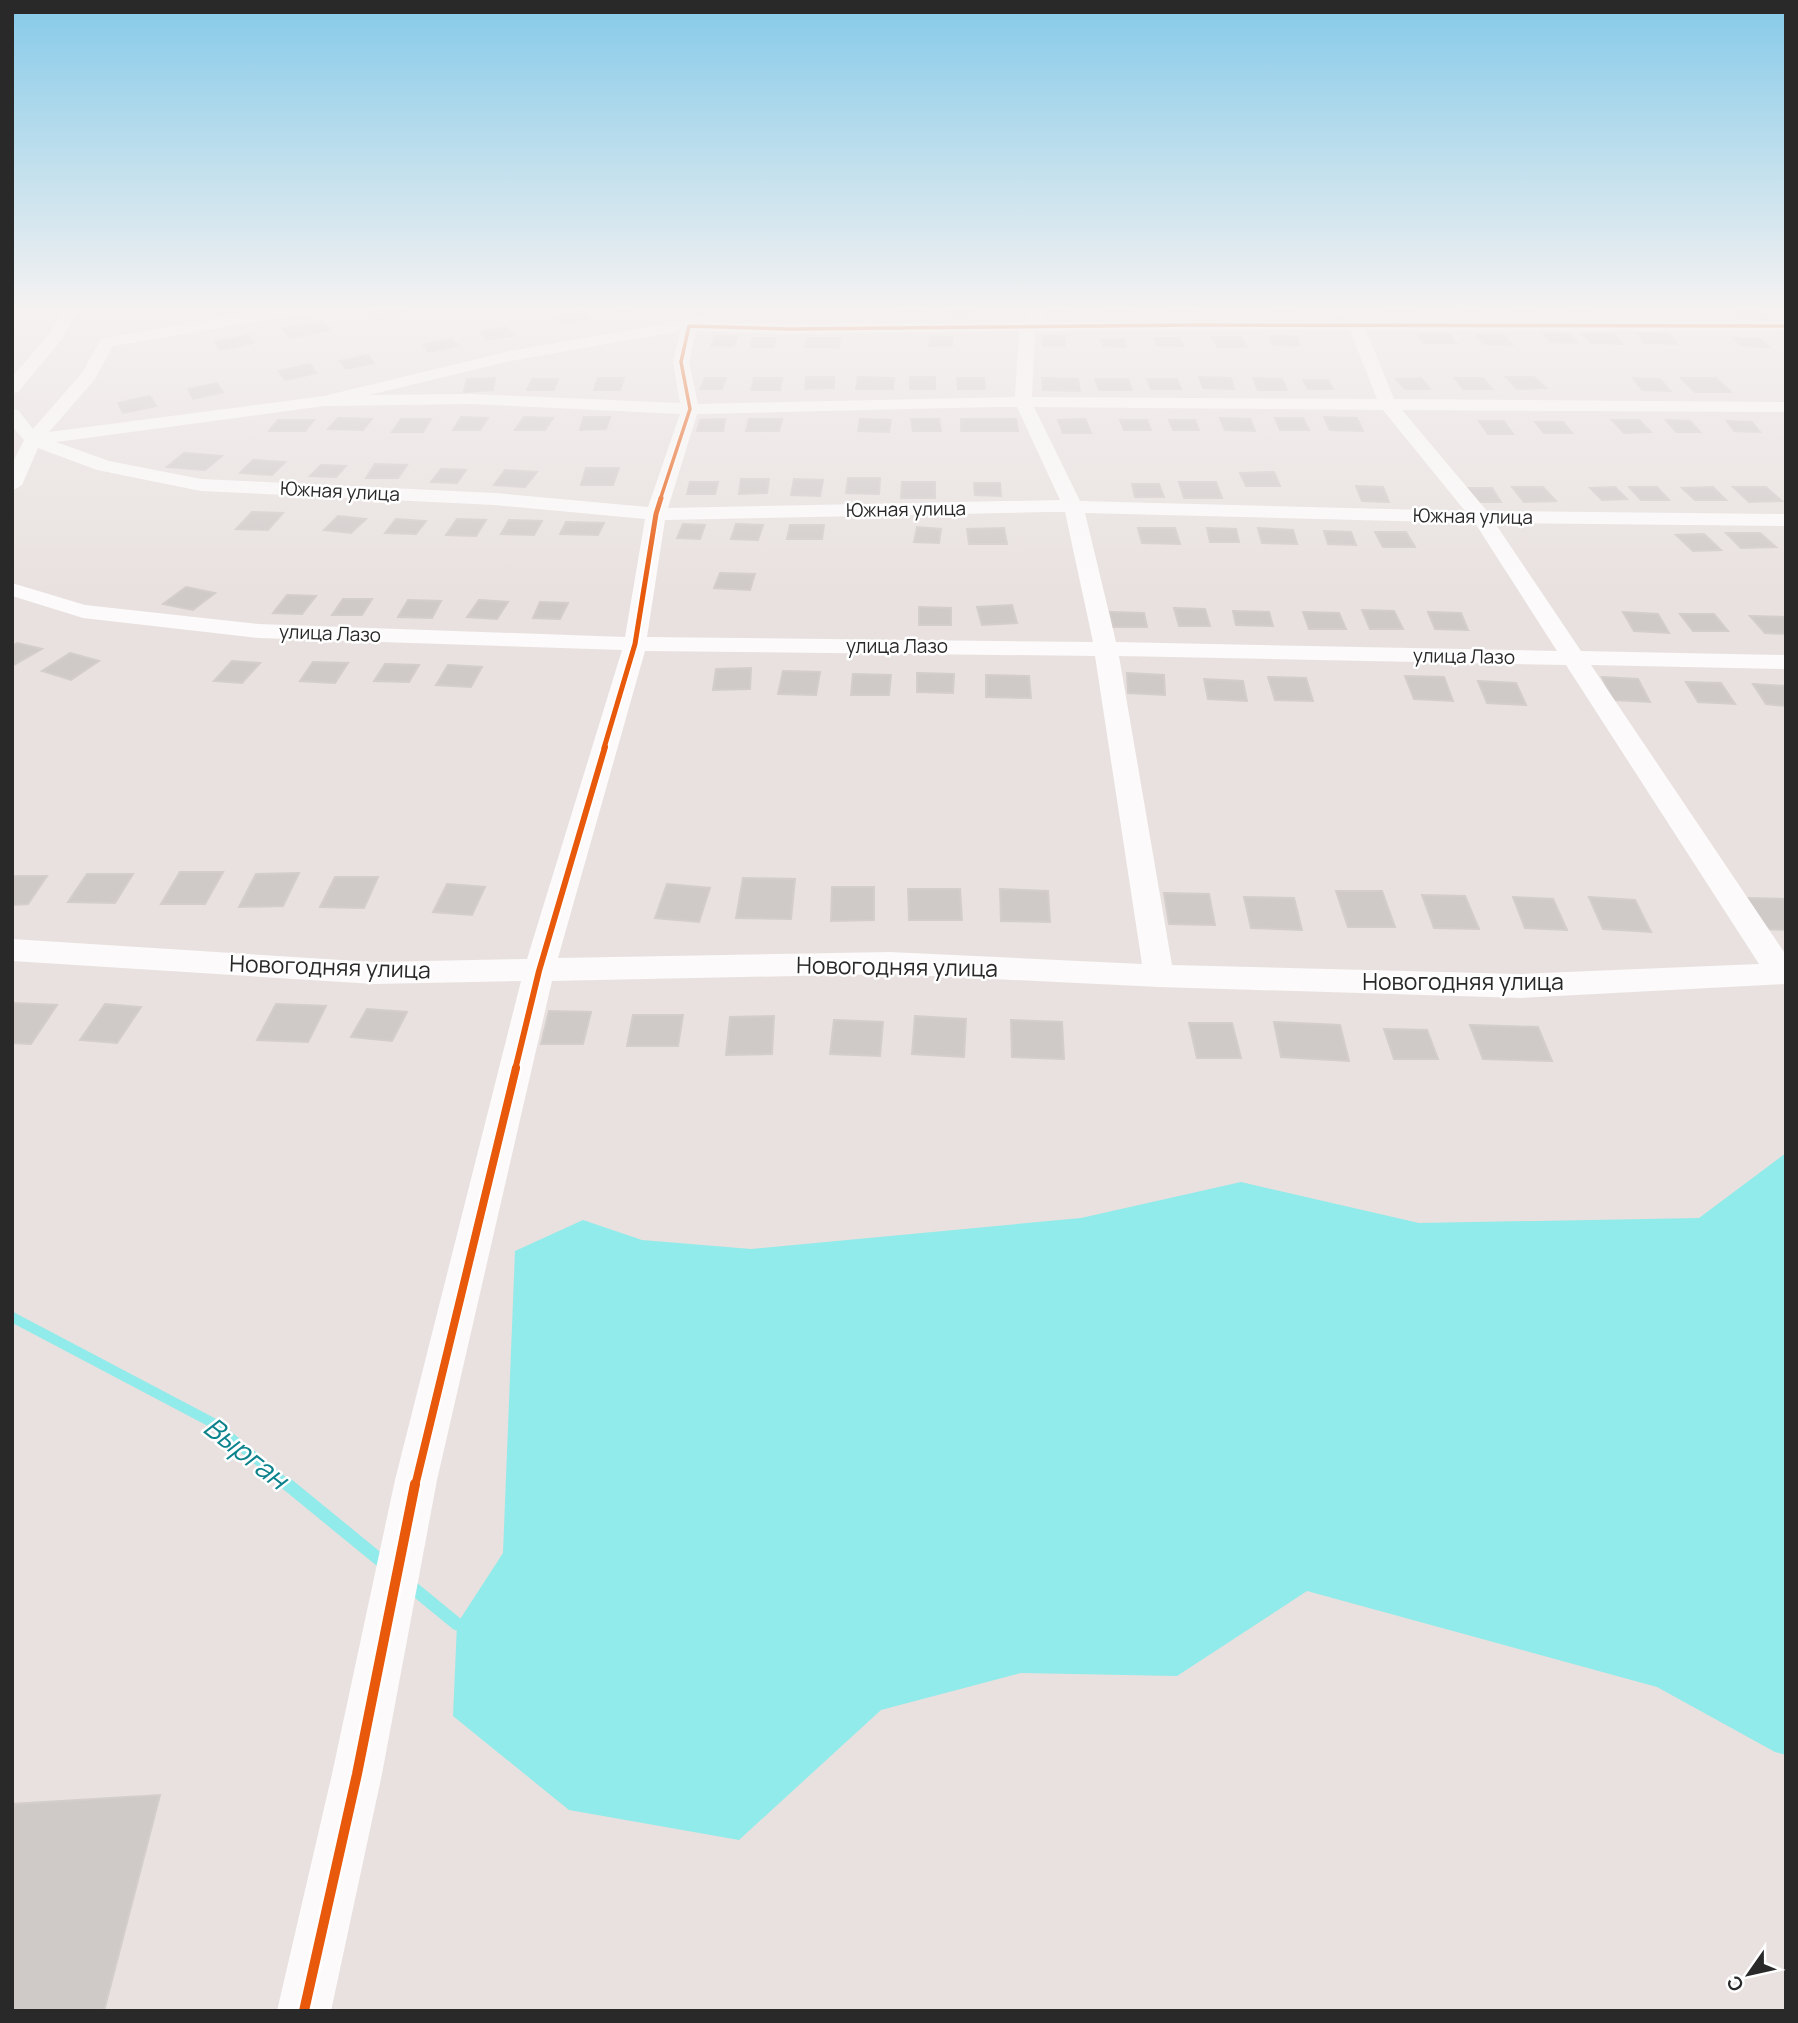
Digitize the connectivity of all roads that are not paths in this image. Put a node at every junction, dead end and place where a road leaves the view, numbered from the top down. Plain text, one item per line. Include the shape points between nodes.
1 (66, 401) edge
2 (321, 401) edge
3 (524, 401) edge
4 (689, 401) edge
5 (1023, 402) junction
6 (1387, 403) junction
7 (1786, 407) edge
8 (690, 409) junction
9 (12, 414) edge
10 (33, 440) junction
11 (12, 485) edge
12 (1073, 506) junction
13 (656, 514) junction
14 (1481, 517) junction
15 (1786, 520) edge
16 (12, 589) edge
17 (635, 644) junction
18 (1106, 649) junction
19 (1576, 658) junction
20 (1786, 662) edge
21 (12, 950) edge
22 (539, 971) junction
23 (1159, 976) junction
24 (304, 2011) edge

1 - 10 street
2 - 10 street
3 - 8 street
4 - 8 street
5 - 6 street
5 - 8 street
5 - 12 street
6 - 7 street
6 - 14 street
8 - 13 street
9 - 10 street
10 - 11 street
10 - 13 street, Южная улица via 104,466 201,485 495,499
12 - 13 street, Южная улица
12 - 14 street, Южная улица
12 - 18 street
13 - 17 street
14 - 15 street, Южная улица
14 - 19 street
16 - 17 street, улица Лазо via 83,611 258,631
17 - 18 street, улица Лазо
17 - 22 street
18 - 19 street, улица Лазо
18 - 23 street
19 - 20 street, улица Лазо
19 - 23 street, Новогодняя улица via 1782,974 1521,986
21 - 22 street, Новогодняя улица via 374,973
22 - 23 street, Новогодняя улица via 890,963
22 - 24 street via 404,1539

